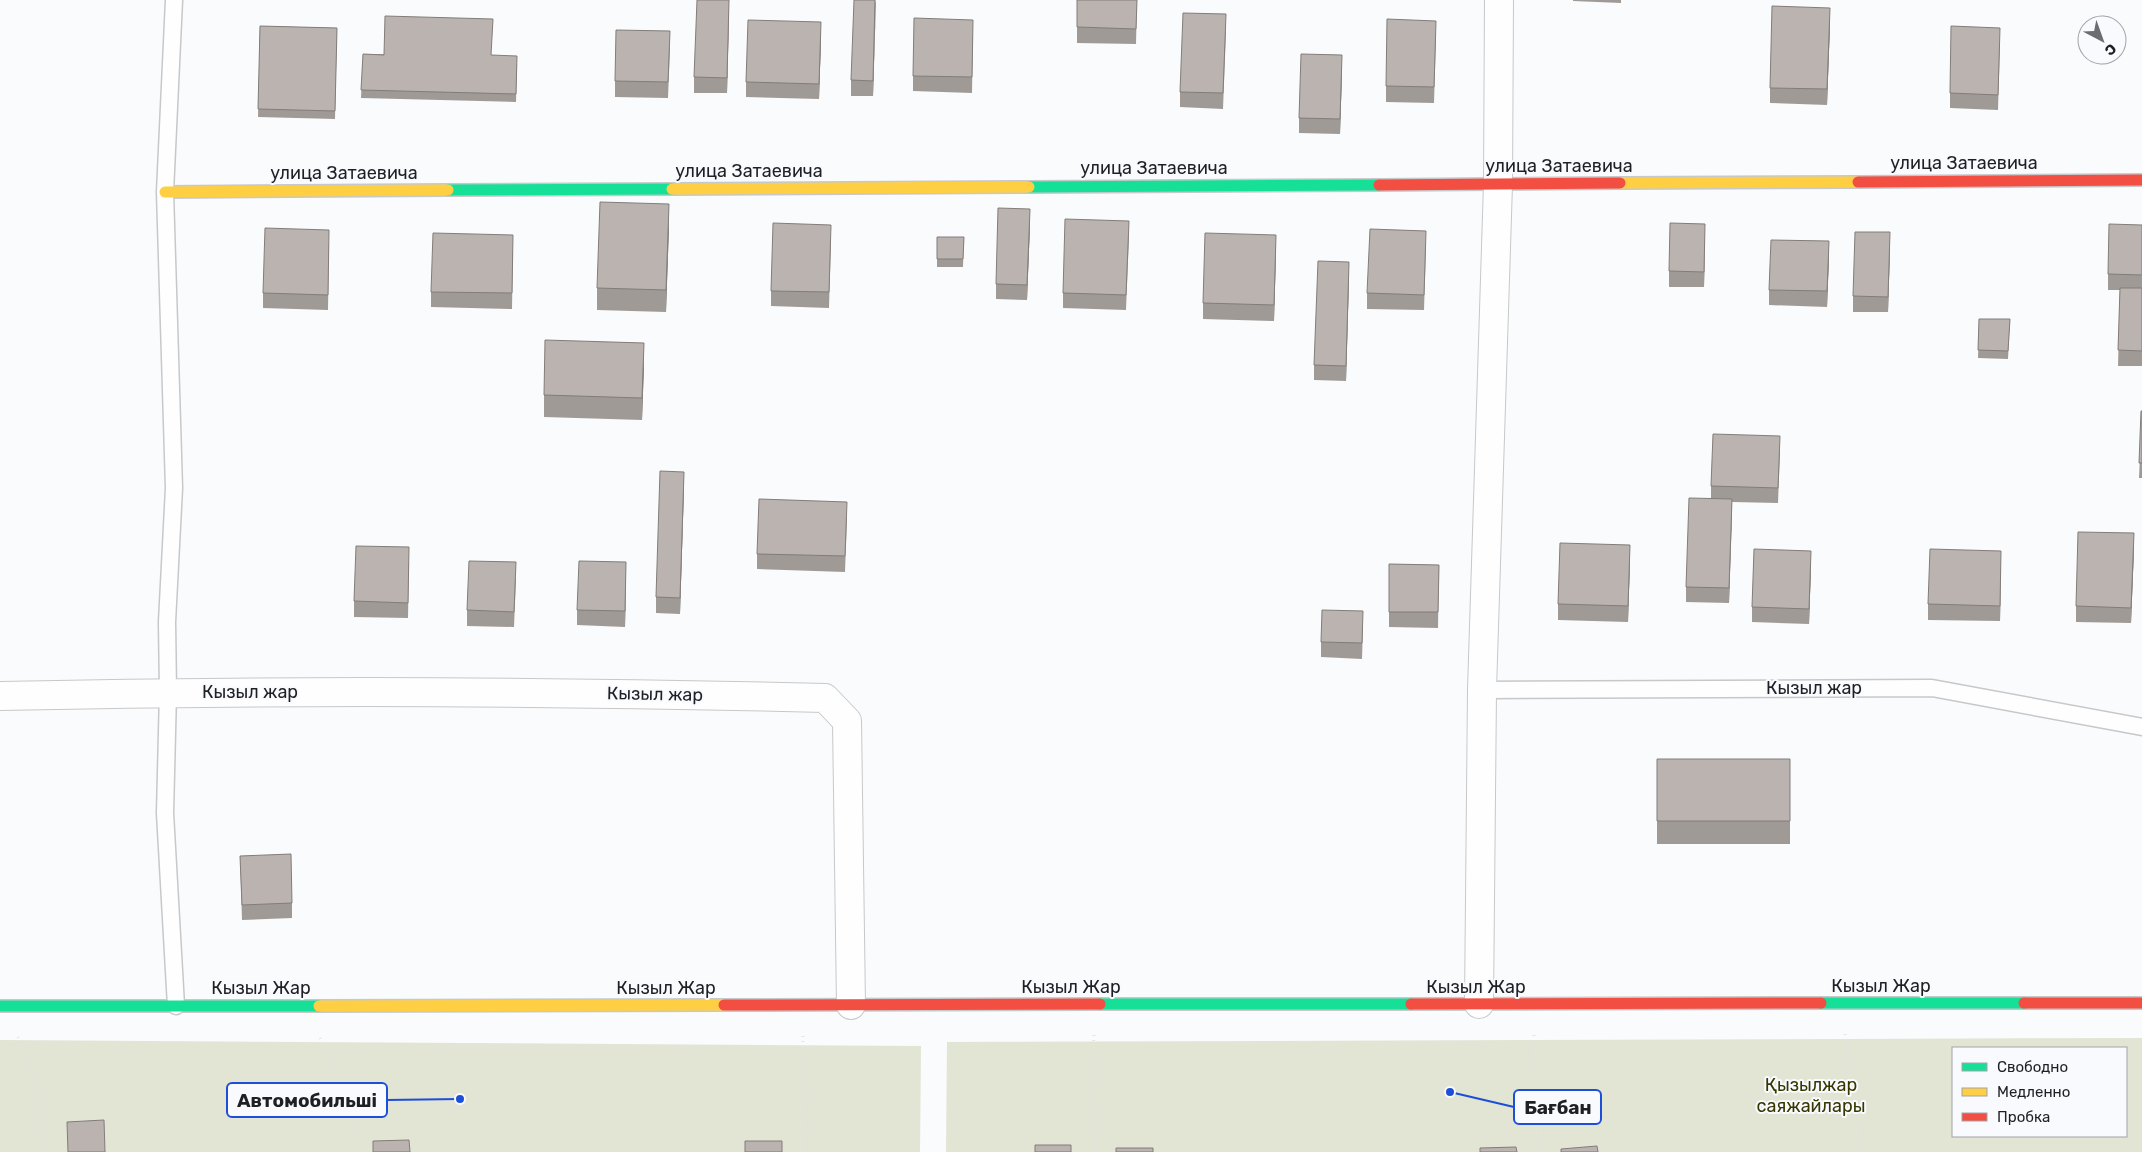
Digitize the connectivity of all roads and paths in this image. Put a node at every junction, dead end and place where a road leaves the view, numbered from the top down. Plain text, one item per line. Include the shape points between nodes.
1 (174, 0) edge
2 (1499, 0) edge
3 (2142, 180) edge
4 (1498, 184) junction
5 (165, 192) junction
6 (1482, 690) junction
7 (168, 692) junction
8 (0, 696) edge
9 (2142, 727) edge
10 (1842, 1003) junction
11 (2142, 1003) edge
12 (1480, 1004) junction
13 (1534, 1004) junction
14 (803, 1005) junction
15 (851, 1005) junction
16 (1096, 1005) junction
17 (3, 1006) edge
18 (176, 1006) junction
19 (304, 1006) junction
20 (45, 1152) edge
21 (353, 1152) edge
22 (801, 1152) edge
23 (1096, 1152) edge
24 (1538, 1152) edge
25 (1860, 1152) edge

1 - 5 lane
2 - 4 street
3 - 4 main road, улица Затаевича
4 - 5 main road, улица Затаевича
4 - 6 street
5 - 7 lane via 174,488 167,622
6 - 9 lane, Кызыл жар via 1932,688
6 - 12 street
7 - 8 street, Кызыл жар
7 - 15 street, Кызыл жар via 626,693 825,698 847,721
7 - 18 lane via 165,813
10 - 11 main road, Кызыл Жар
10 - 13 main road, Кызыл Жар
10 - 25 path
12 - 13 main road, Кызыл Жар
12 - 16 main road, Кызыл Жар
13 - 24 path
14 - 15 main road, Кызыл Жар
14 - 19 main road, Кызыл Жар
14 - 22 path
15 - 16 main road, Кызыл Жар
16 - 23 path via 1091,1085
17 - 18 main road, Кызыл Жар
17 - 20 path via 32,1071 44,1117
18 - 19 main road, Кызыл Жар
19 - 21 path via 336,1072 352,1121

